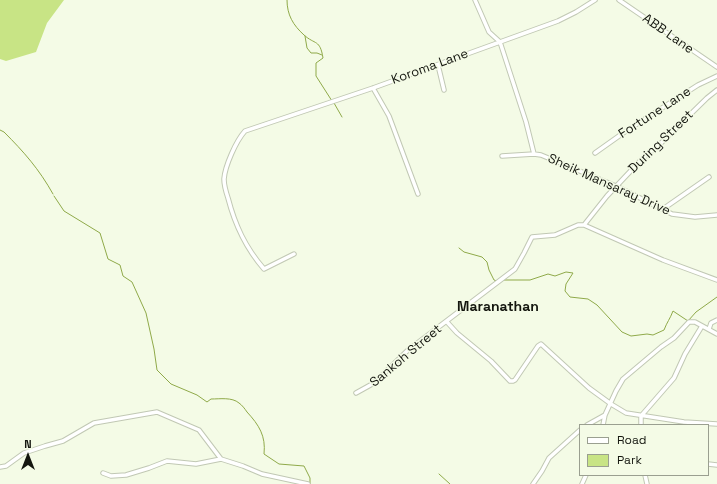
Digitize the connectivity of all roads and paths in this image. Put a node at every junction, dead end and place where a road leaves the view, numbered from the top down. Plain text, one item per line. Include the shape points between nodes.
1 (475, 0) edge
2 (595, 0) edge
3 (619, 0) edge
4 (500, 42) junction
5 (438, 64) junction
6 (717, 68) edge
7 (717, 76) edge
8 (373, 88) junction
9 (444, 90) dead end
10 (717, 90) edge
11 (595, 153) dead end
12 (534, 154) junction
13 (502, 156) dead end
14 (709, 177) dead end
15 (616, 186) junction
16 (418, 194) dead end
17 (663, 210) junction
18 (717, 215) edge
19 (584, 225) junction
20 (294, 254) dead end
21 (717, 280) edge
22 (717, 320) edge
23 (447, 322) junction
24 (702, 326) junction
25 (708, 329) junction
26 (717, 334) edge
27 (356, 394) dead end
28 (611, 404) junction
29 (605, 415) junction
30 (640, 416) junction
31 (589, 424) edge
32 (603, 424) edge
33 (641, 424) edge
34 (717, 424) edge
35 (579, 431) edge
36 (221, 459) junction
37 (0, 467) edge
38 (102, 473) dead end
39 (308, 484) edge
40 (533, 484) edge

1 - 4 street via 489,32
2 - 4 street, Koroma Lane via 558,21
3 - 6 street, ABB Lane
4 - 5 street, Koroma Lane
4 - 12 street
5 - 8 street, Koroma Lane
5 - 9 street
7 - 11 street, Fortune Lane via 698,85
8 - 16 street via 389,116
8 - 20 street, Koroma Lane via 245,131 236,144 224,180 232,216 246,245 264,269
10 - 15 street, During Street
12 - 13 street, Sheik Mansaray Drive
12 - 15 street, Sheik Mansaray Drive
14 - 17 street
15 - 17 street, Sheik Mansaray Drive
15 - 19 street, During Street
17 - 18 street, Sheik Mansaray Drive via 687,217
19 - 21 street
19 - 23 street, Sankoh Street via 555,235 532,237 515,269
22 - 25 street via 711,323
23 - 27 street, Sankoh Street via 407,351 374,383
23 - 28 street via 510,381 515,380 542,344 589,388
24 - 25 street
24 - 28 street via 691,322 688,324 623,379
24 - 30 street via 674,378
25 - 26 street
28 - 29 street
28 - 30 street via 626,413
29 - 31 street
29 - 32 street
30 - 33 street
30 - 34 street
35 - 40 street via 549,458
36 - 37 street via 199,430 157,412 94,423 63,441 24,453 6,466
36 - 38 street via 196,464 167,461 126,475 111,476
36 - 39 street via 262,474

